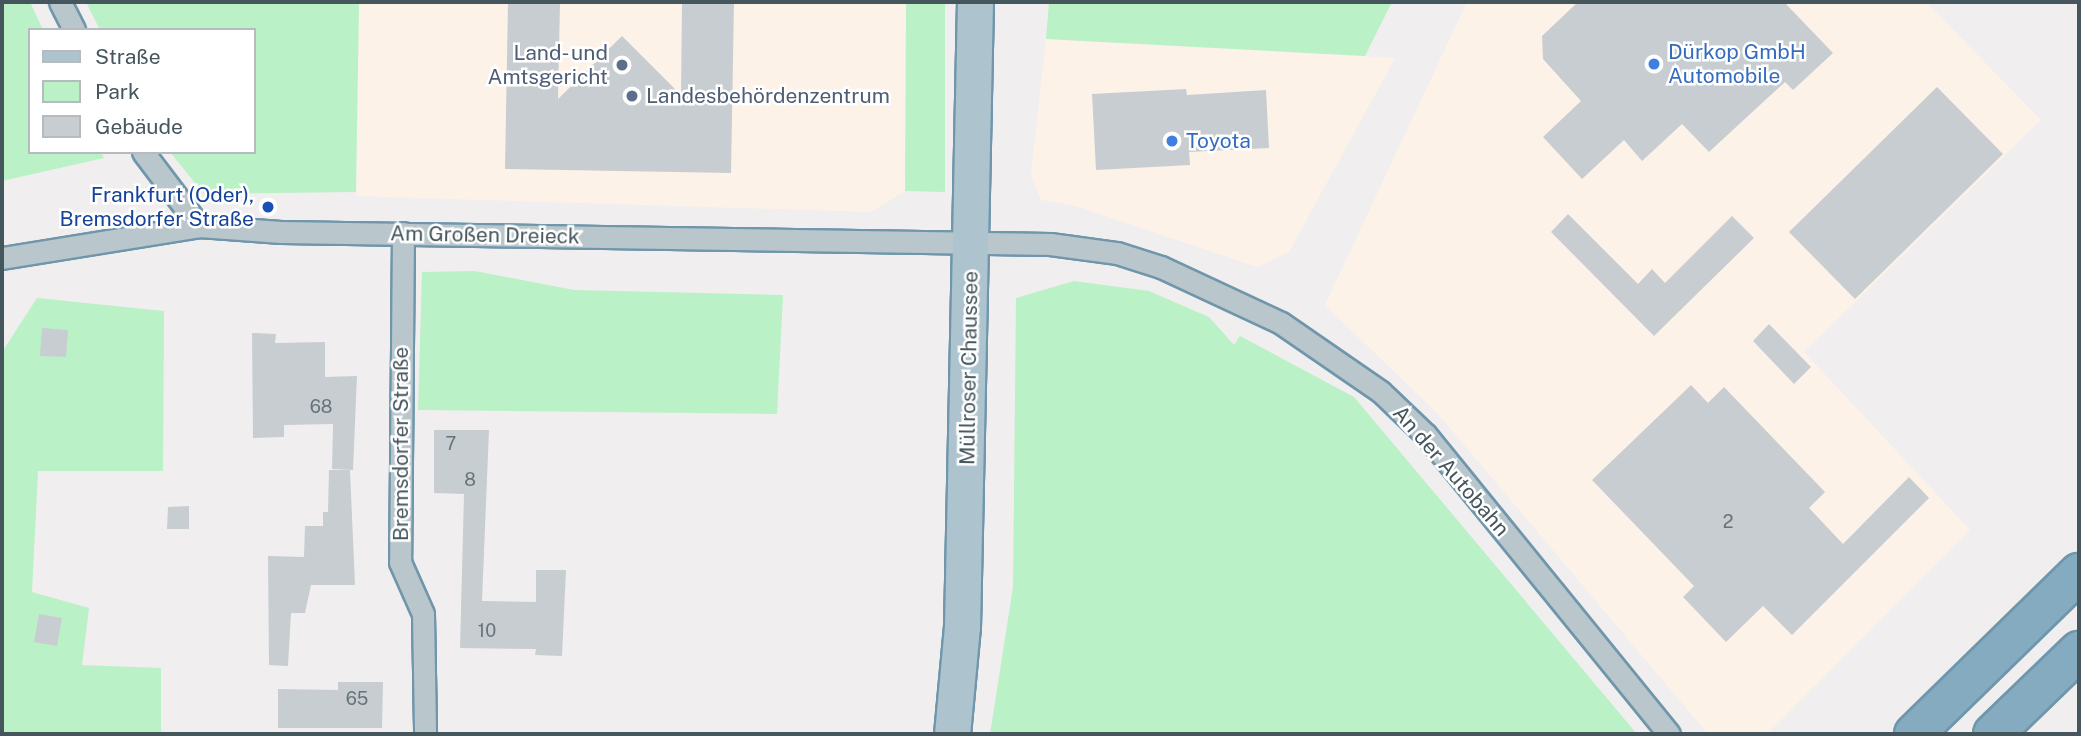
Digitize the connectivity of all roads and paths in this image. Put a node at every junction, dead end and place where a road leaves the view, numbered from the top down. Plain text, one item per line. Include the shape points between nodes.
1 (60, 2) edge
2 (975, 2) edge
3 (73, 28) edge
4 (145, 154) edge
5 (199, 226) junction
6 (403, 233) junction
7 (972, 242) junction
8 (2, 258) edge
9 (2079, 573) edge
10 (2079, 651) edge
11 (425, 734) edge
12 (952, 734) edge
13 (1669, 734) edge
14 (1914, 734) edge
15 (1993, 734) edge

1 - 3 street
2 - 7 main road, Müllroser Chaussee
4 - 5 street
5 - 6 street, Am Großen Dreieck
5 - 8 street, Am Großen Dreieck
6 - 7 street, Am Großen Dreieck
6 - 11 street, Bremsdorfer Straße via 400,562 423,614
7 - 12 main road, Müllroser Chaussee via 962,627
7 - 13 street, An der Autobahn via 1117,253 1229,296 1333,354 1426,435
9 - 14 highway
10 - 15 highway

